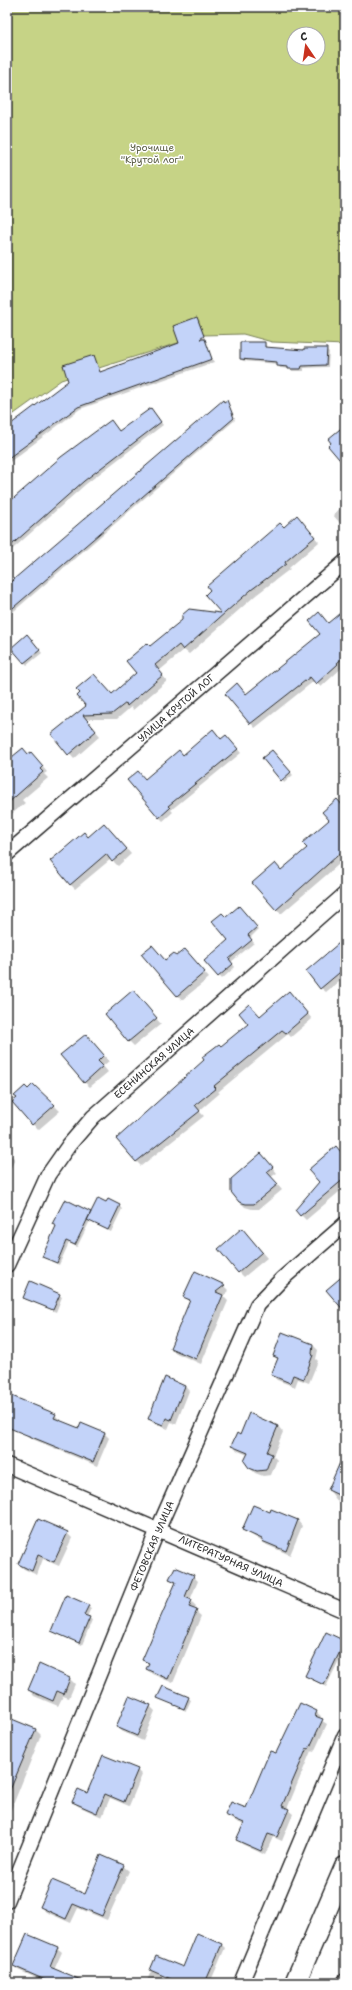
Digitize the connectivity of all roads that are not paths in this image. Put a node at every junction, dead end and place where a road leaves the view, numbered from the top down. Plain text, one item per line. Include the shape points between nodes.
1 (345, 562) edge
2 (7, 854) edge
3 (345, 894) edge
4 (345, 1224) edge
5 (7, 1265) edge
6 (7, 1465) edge
7 (158, 1529) junction
8 (345, 1611) edge
9 (345, 1735) edge
10 (345, 1867) edge
11 (7, 1900) edge
12 (241, 1983) edge
13 (296, 1983) edge

1 - 2 street, УЛИЦА КРУТОЙ ЛОГ
3 - 5 street, ЕСЕНИНСКАЯ УЛИЦА via 93,1117 48,1175
4 - 7 street, ФЕТОВСКАЯ УЛИЦА via 282,1279 257,1305
6 - 7 street, ЛИТЕРАТУРНАЯ УЛИЦА
7 - 8 street, ЛИТЕРАТУРНАЯ УЛИЦА
7 - 11 street, ФЕТОВСКАЯ УЛИЦА
9 - 12 street
10 - 13 main road

